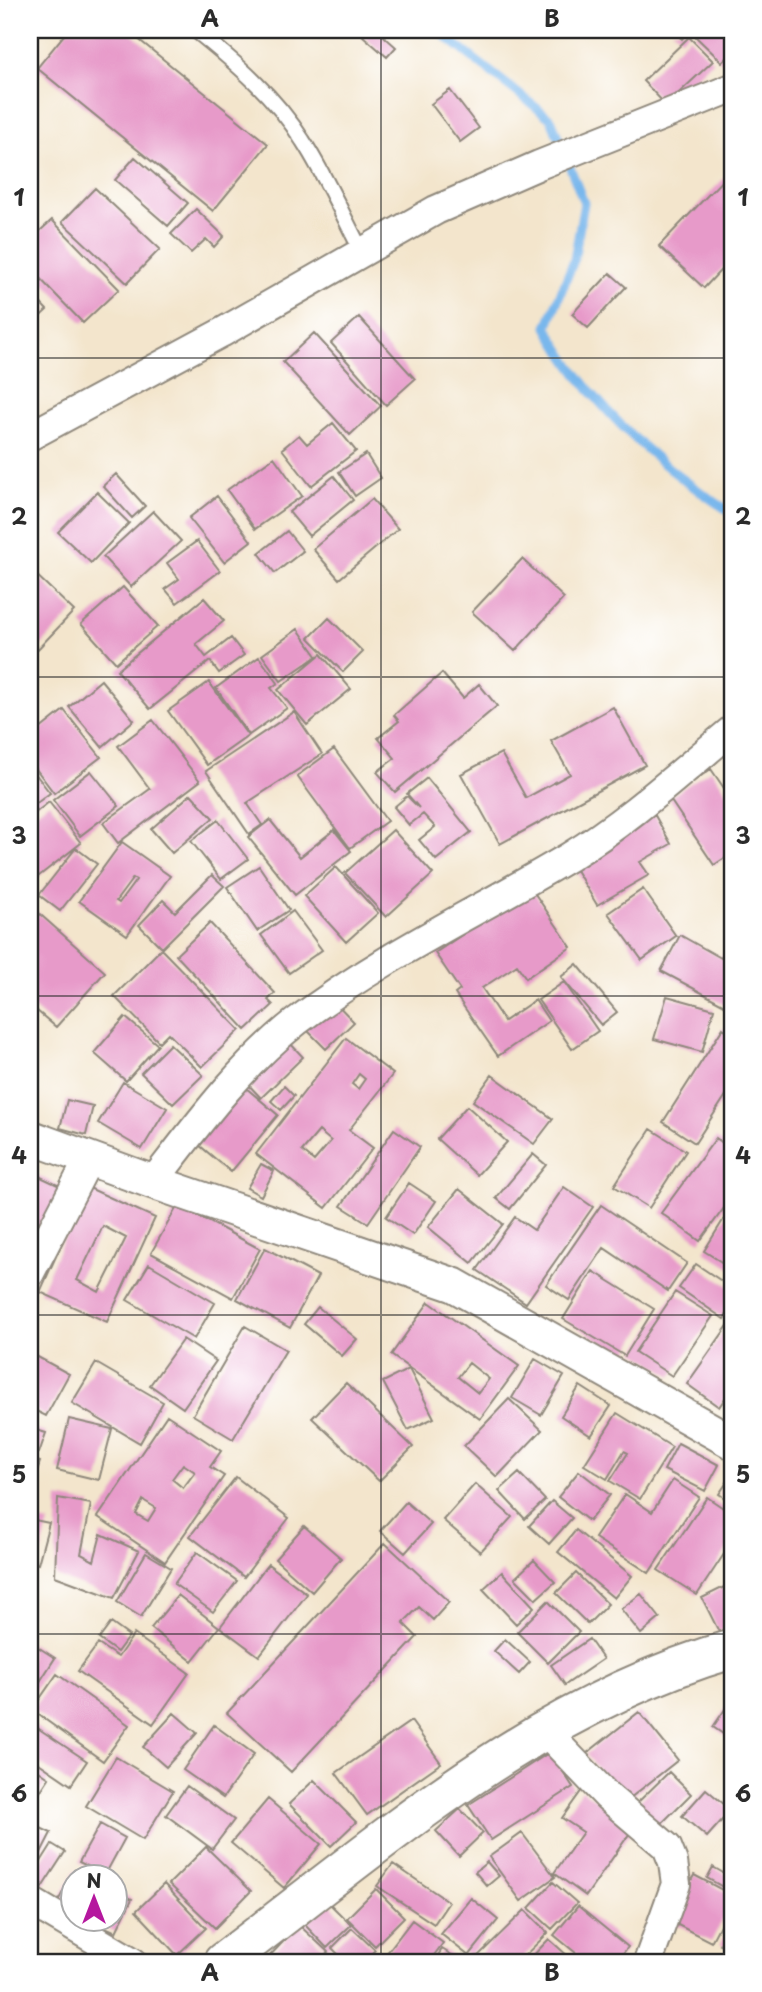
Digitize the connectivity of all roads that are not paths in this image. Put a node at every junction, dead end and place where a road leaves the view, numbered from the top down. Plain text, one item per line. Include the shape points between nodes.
1 (195, 30) edge
2 (732, 88) edge
3 (361, 250) junction
4 (30, 436) edge
5 (732, 730) edge
6 (30, 1137) edge
7 (89, 1159) junction
8 (153, 1182) junction
9 (30, 1273) edge
10 (732, 1442) edge
11 (732, 1649) edge
12 (543, 1729) junction
13 (30, 1901) edge
14 (133, 1962) edge
15 (223, 1962) edge
16 (648, 1962) edge

1 - 3 lane via 226,54 303,140
2 - 3 street via 539,165 436,210
3 - 4 street via 221,333
5 - 8 street via 572,855 370,972 296,1022 226,1088
6 - 7 street
7 - 8 street
7 - 9 street
8 - 10 street via 454,1285
11 - 12 main road via 637,1681
12 - 15 main road via 487,1763
12 - 16 street via 607,1796 667,1847 676,1884
13 - 14 street

